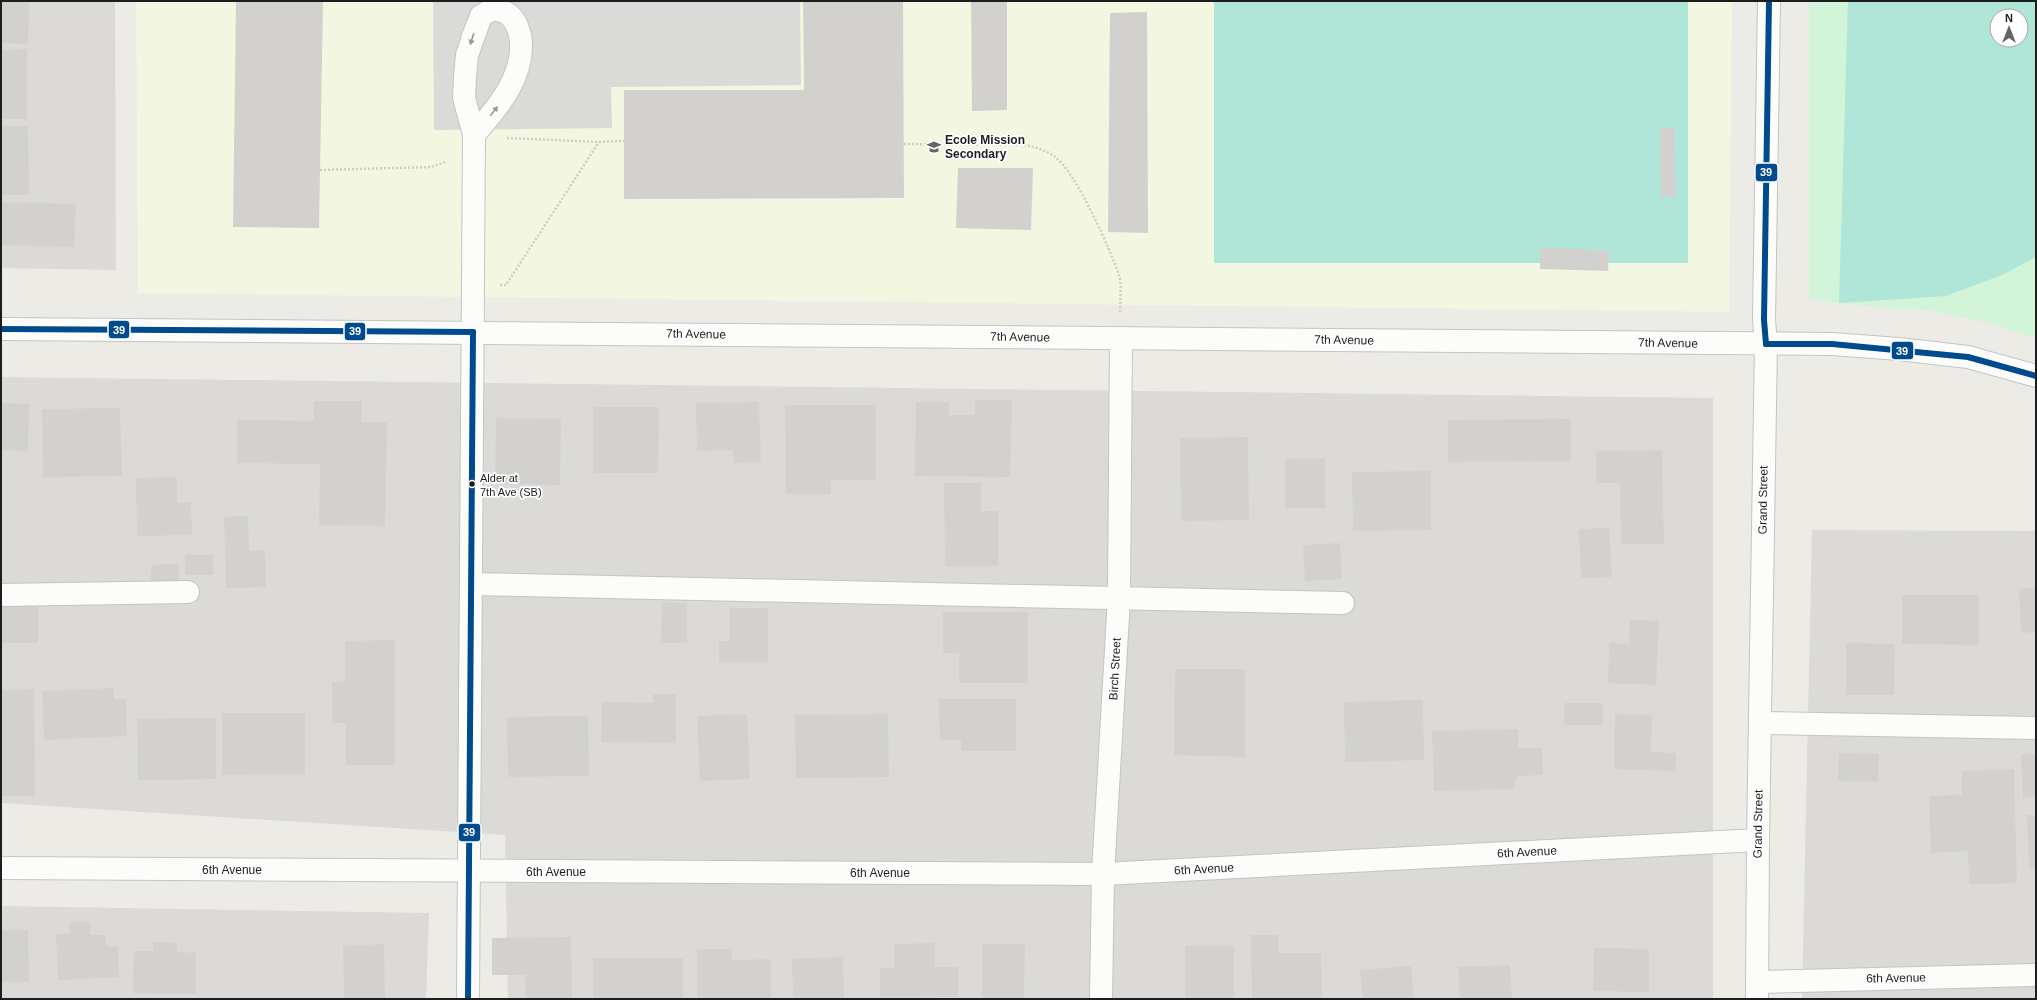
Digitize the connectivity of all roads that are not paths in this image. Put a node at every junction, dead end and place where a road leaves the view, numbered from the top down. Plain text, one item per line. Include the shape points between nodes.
1 (1769, 1) edge
2 (474, 135) junction
3 (1, 329) edge
4 (473, 332) junction
5 (1120, 338) junction
6 (1766, 344) junction
7 (2036, 376) edge
8 (471, 584) junction
9 (188, 592) dead end
10 (1, 594) edge
11 (1119, 598) junction
12 (1342, 603) dead end
13 (1760, 722) junction
14 (2036, 728) edge
15 (1758, 840) junction
16 (1, 868) edge
17 (468, 871) junction
18 (1103, 874) junction
19 (2036, 975) edge
20 (1757, 990) edge
21 (468, 999) edge
22 (1101, 999) edge

1 - 6 street, Grand Street via 1764,320
2 -> 2 street via 499,106 510,87 522,48 518,27 508,14 493,9 480,16 467,55 464,98
2 - 4 street
3 - 4 street, 7th Avenue
4 - 5 street, 7th Avenue
4 - 8 street
5 - 6 street, 7th Avenue
5 - 11 street, Birch Street
6 - 7 street, 7th Avenue via 1832,344 1968,357
6 - 13 street, Grand Street
8 - 11 street
8 - 17 street
9 - 10 street
11 - 12 street
11 - 18 street, Birch Street
13 - 14 street
13 - 15 street, Grand Street
15 - 18 street, 6th Avenue
15 - 20 street, Grand Street
16 - 17 street, 6th Avenue
17 - 18 street, 6th Avenue
17 - 21 street
18 - 22 street, Birch Street
19 - 20 street, 6th Avenue

